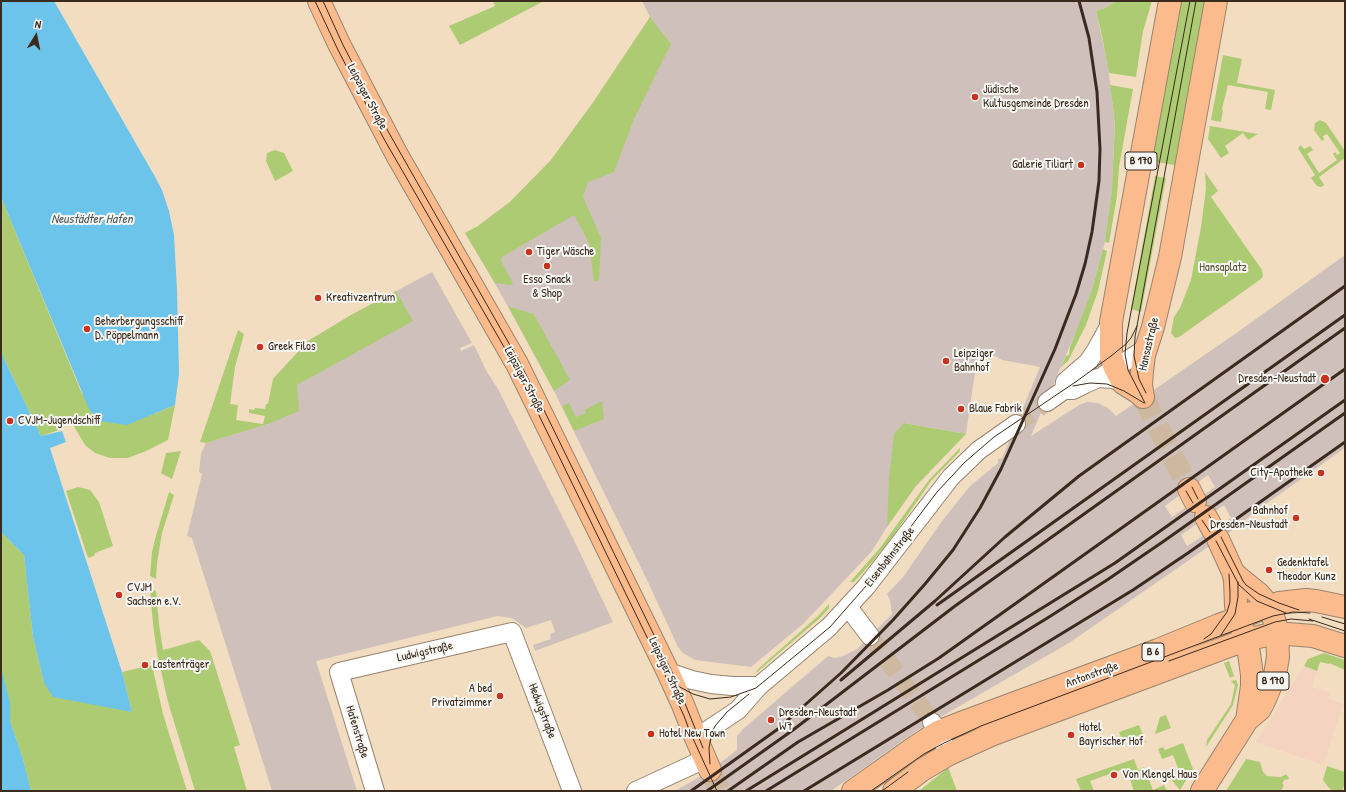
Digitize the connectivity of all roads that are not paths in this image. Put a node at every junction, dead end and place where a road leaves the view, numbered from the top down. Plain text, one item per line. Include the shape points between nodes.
1 (319, 1) edge
2 (1170, 1) edge
3 (1216, 1) edge
4 (1111, 322) junction
5 (1150, 339) junction
6 (1112, 376) junction
7 (1064, 390) junction
8 (1046, 402) tunnel mouth
9 (1016, 424) tunnel mouth
10 (1204, 515) dead end
11 (1233, 572) junction
12 (848, 607) junction
13 (1270, 607) junction
14 (1345, 607) edge
15 (1239, 618) junction
16 (512, 632) joint
17 (1278, 634) junction
18 (870, 636) tunnel mouth
19 (1246, 640) junction
20 (1345, 646) edge
21 (338, 672) joint
22 (668, 672) junction
23 (759, 686) junction
24 (1247, 720) junction
25 (935, 727) junction
26 (696, 738) junction
27 (950, 754) junction
28 (708, 765) joint
29 (375, 791) edge
30 (572, 791) edge
31 (636, 791) edge
32 (853, 791) edge
33 (894, 791) edge
34 (1202, 791) edge

1 - 22 main road, Leipziger Straße via 342,51 397,155 517,364
2 - 4 main road, B 170
3 - 5 main road, Hansastraße via 1170,253
4 - 6 main road, B 170
4 - 7 street via 1092,357 1065,382
5 - 6 street via 1142,351
5 - 6 main road, Hansastraße via 1142,371 1144,397
6 - 7 street via 1073,390
7 - 8 street
9 - 12 street, Eisenbahnstraße via 979,450 951,477 884,565
10 - 11 main road, B 170
11 - 13 main road, B 170
11 - 15 main road, B 170
12 - 18 street
12 - 23 street, Eisenbahnstraße via 813,641
13 - 14 main road, Antonstraße / B 6 via 1279,603 1306,600
13 - 15 main road, Antonstraße / B 6
13 - 17 main road, B 170
15 - 19 main road, B 170
15 - 25 main road, Antonstraße / B 6 via 961,723
16 - 21 street, Ludwigstraße
16 - 30 street, Hedwigstraße
17 - 19 main road, Antonstraße / B 6
17 - 20 main road, Antonstraße / B 6 via 1313,636
17 - 24 main road, B 170 via 1278,657 1270,688 1260,709
19 - 24 main road, B 170 via 1252,675
19 - 27 main road, Antonstraße / B 6 via 991,735
21 - 29 street, Hafenstraße
22 - 23 street via 711,684
22 - 26 main road, Leipziger Straße
23 - 26 street, Eisenbahnstraße via 738,710
24 - 34 main road, B 170
25 - 27 street
25 - 32 main road, Antonstraße / B 6 via 911,750
26 - 28 main road, Leipziger Straße
27 - 33 main road, Antonstraße / B 6 via 922,770
28 - 31 street

